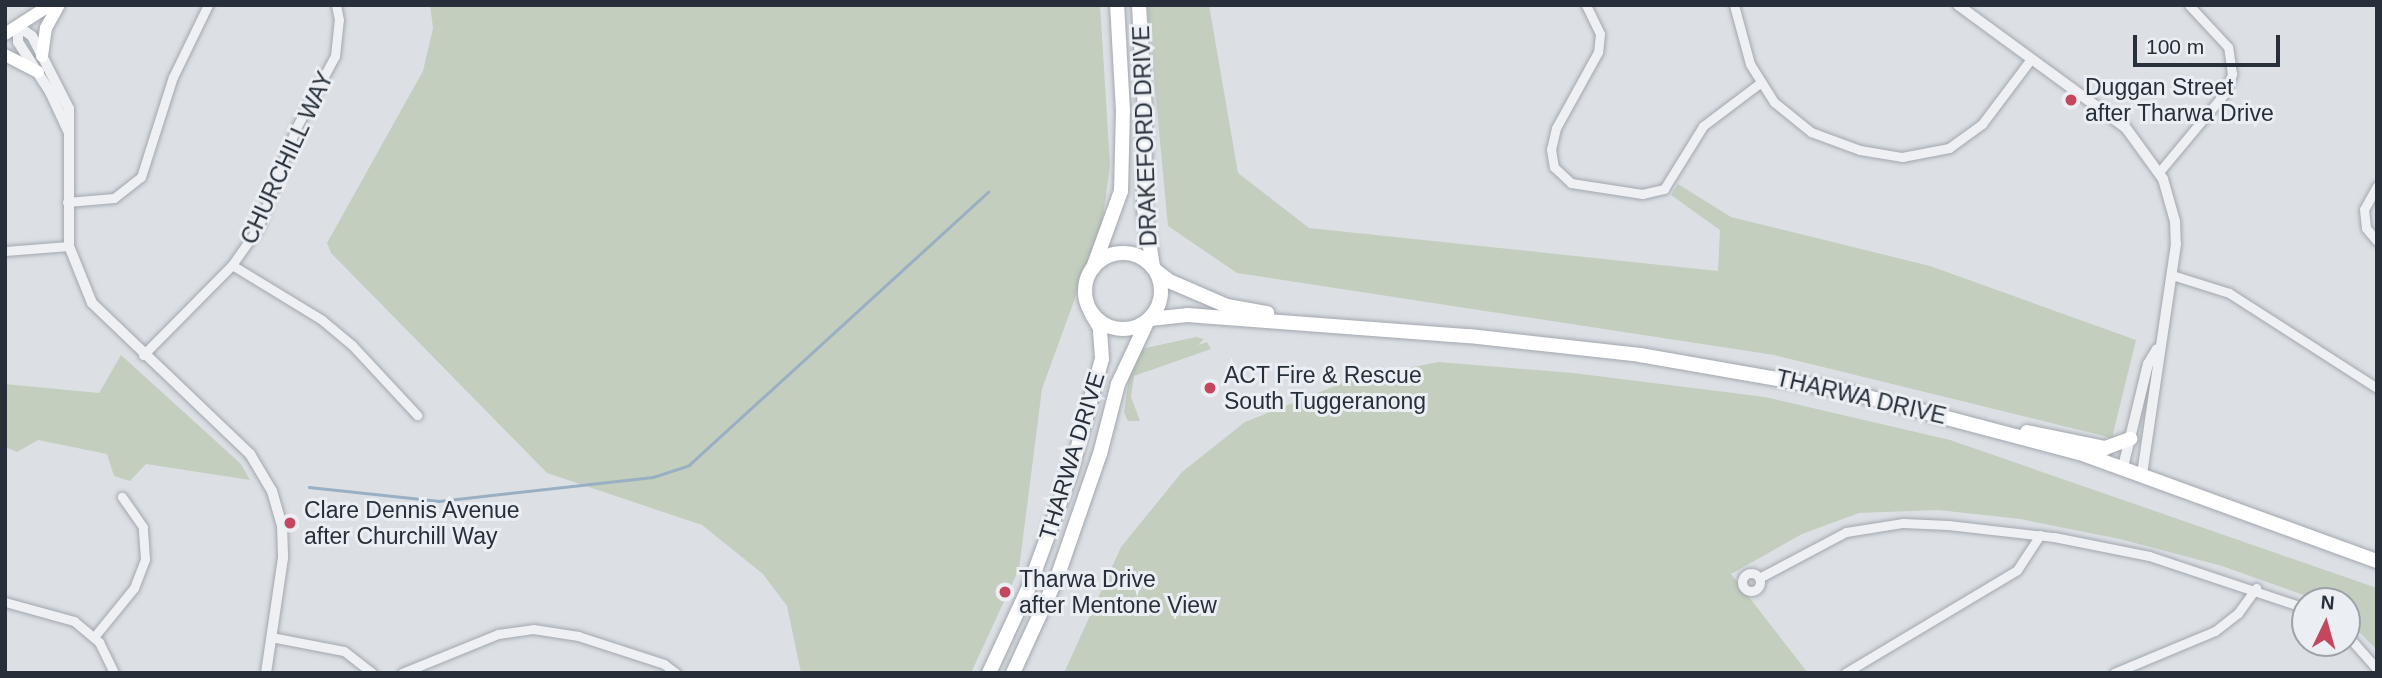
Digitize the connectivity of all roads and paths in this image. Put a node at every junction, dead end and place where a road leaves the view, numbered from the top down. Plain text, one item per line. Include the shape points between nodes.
1 (50, 5) edge
2 (59, 5) edge
3 (208, 5) edge
4 (335, 5) edge
5 (1117, 5) edge
6 (1139, 5) edge
7 (1586, 5) edge
8 (1734, 5) edge
9 (1958, 5) edge
10 (2189, 5) edge
11 (2199, 9) edge
12 (18, 26) junction
13 (5, 34) edge
14 (5, 55) edge
15 (42, 56) junction
16 (2031, 58) junction
17 (38, 72) junction
18 (1760, 83) junction
19 (69, 133) junction
20 (2160, 171) junction
21 (2377, 186) edge
22 (67, 202) junction
23 (2377, 241) edge
24 (69, 246) junction
25 (5, 251) edge
26 (232, 265) junction
27 (1093, 268) junction
28 (1154, 269) junction
29 (2172, 275) junction
30 (1091, 313) junction
31 (1149, 320) junction
32 (1325, 323) junction
33 (2157, 349) junction
34 (143, 355) junction
35 (2377, 388) edge
36 (417, 415) dead end
37 (2009, 433) junction
38 (2130, 439) junction
39 (2123, 467) junction
40 (2141, 472) junction
41 (122, 496) dead end
42 (2040, 535) junction
43 (2377, 561) edge
44 (1759, 578) dead end
45 (2256, 588) junction
46 (5, 602) edge
47 (2291, 602) edge
48 (94, 637) junction
49 (271, 637) junction
50 (2361, 651) edge
51 (2377, 669) edge
52 (114, 673) edge
53 (266, 673) edge
54 (372, 673) edge
55 (402, 673) edge
56 (676, 673) edge
57 (989, 673) edge
58 (1013, 673) edge
59 (1845, 673) edge
60 (2114, 673) edge

1 - 12 main road
2 - 15 main road via 46,28
3 - 22 street via 173,76 141,177 114,198
4 - 26 street, CHURCHILL WAY via 339,20 335,56 296,128 265,214
5 - 27 main road, DRAKEFORD DRIVE via 1123,111 1121,191
6 - 28 main road, DRAKEFORD DRIVE via 1145,86 1144,208
7 - 18 street via 1600,34 1598,52 1556,128 1551,149 1554,167 1571,183 1656,193 1670,182 1703,126
8 - 18 street via 1746,54
9 - 16 street
10 - 11 street
11 - 20 street via 2228,47 2232,75 2224,94
12 - 13 main road
12 - 15 street via 32,36
12 - 17 street via 18,42
14 - 17 main road
15 - 19 street via 69,109
16 - 18 street via 1975,131 1949,148 1921,156 1902,157 1833,143 1791,119
16 - 20 street via 2126,128
17 - 19 street
19 - 22 street
20 - 29 street via 2175,220
21 - 23 street via 2364,209 2366,228
22 - 24 street
24 - 25 street
24 - 34 street via 92,303
26 - 34 street, CHURCHILL WAY
26 - 36 street via 322,320 352,345
27 - 28 main road via 1122,253
27 - 30 main road via 1085,290
28 - 31 main road via 1161,296
28 - 32 main road, THARWA DRIVE via 1169,281 1227,306
29 - 33 street
29 - 35 street via 2229,293
30 - 31 main road via 1112,328 1137,327
30 - 57 main road, THARWA DRIVE via 1100,328 1102,359 1071,472 1029,587
31 - 32 main road, THARWA DRIVE via 1187,315
31 - 58 main road, THARWA DRIVE via 1118,384 1096,466 1058,575
32 - 37 main road, THARWA DRIVE via 1640,355 1841,390
33 - 38 street via 2148,364
33 - 40 street via 2158,370
34 - 49 street via 250,453 272,491 283,547
37 - 38 main road via 2047,433 2105,448
37 - 39 main road, THARWA DRIVE
38 - 39 street
39 - 40 main road, THARWA DRIVE
40 - 43 main road, THARWA DRIVE
41 - 48 street via 143,527 145,559 134,588
42 - 44 street via 1948,525 1875,526 1819,542
42 - 45 street via 2149,556
42 - 59 street via 2017,570
45 - 47 street
45 - 60 street via 2223,626
46 - 48 street via 59,614
48 - 52 street
49 - 53 street
49 - 54 street via 344,651
50 - 51 street
55 - 56 street via 487,637 533,629 578,636 664,664

